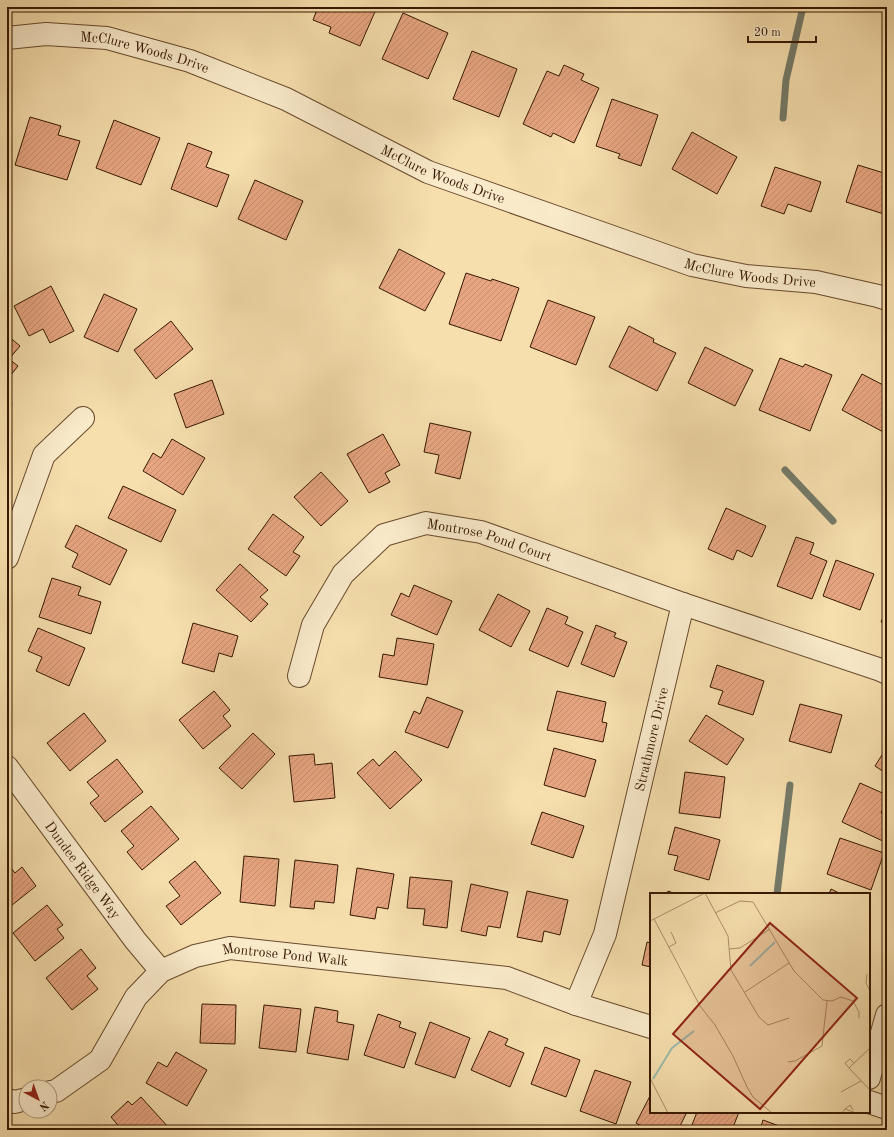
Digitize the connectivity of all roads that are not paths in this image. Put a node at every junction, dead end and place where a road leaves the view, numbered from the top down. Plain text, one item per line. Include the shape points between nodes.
1 (7, 38) edge
2 (887, 299) edge
3 (83, 418) dead end
4 (7, 558) edge
5 (684, 604) junction
6 (887, 673) edge
7 (299, 676) dead end
8 (7, 767) edge
9 (161, 972) junction
10 (576, 1004) junction
11 (887, 1015) edge
12 (650, 1027) edge
13 (870, 1074) edge
14 (58, 1090) edge
15 (7, 1100) edge
16 (18, 1101) edge
17 (870, 1102) edge
18 (887, 1108) edge

1 - 2 street, McClure Woods Drive via 46,34 107,38 190,61 286,99 428,172 692,265 746,276 816,282
3 - 4 street via 44,455
5 - 6 street
5 - 7 street, Montrose Pond Court via 481,532 426,523 384,535 343,574 314,625
5 - 10 street, Strathmore Drive via 605,934
8 - 9 street, Dundee Ridge Way
9 - 10 street, Montrose Pond Walk via 195,956 230,948 507,978
9 - 14 street, Montrose Pond Walk via 136,997 100,1060
10 - 12 street
11 - 13 street
15 - 16 street
17 - 18 street

